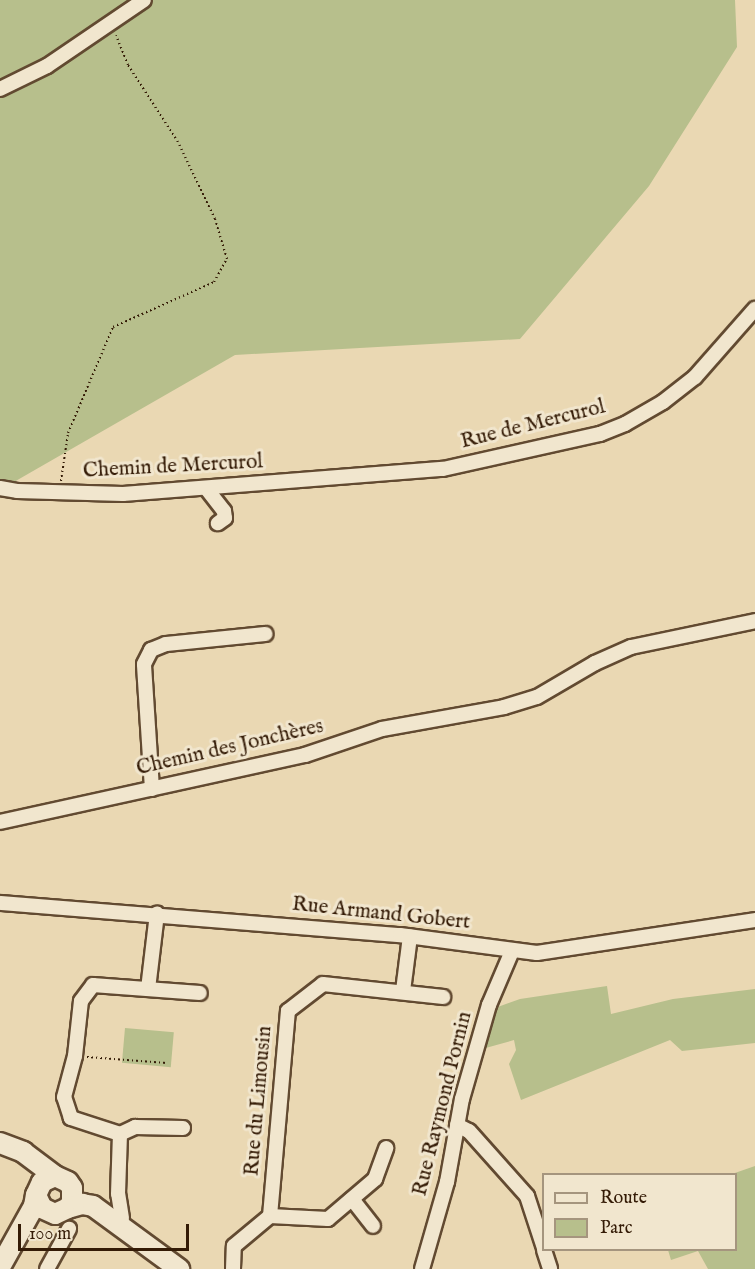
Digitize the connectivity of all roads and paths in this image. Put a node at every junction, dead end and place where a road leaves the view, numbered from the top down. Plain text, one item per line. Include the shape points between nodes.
1 (144, 0) edge
2 (111, 24) junction
3 (0, 89) edge
4 (755, 309) edge
5 (277, 482) joint
6 (0, 488) edge
7 (206, 488) junction
8 (60, 493) junction
9 (218, 523) dead end
10 (755, 621) edge
11 (265, 634) dead end
12 (152, 789) junction
13 (0, 822) edge
14 (0, 903) edge
15 (157, 914) junction
16 (755, 920) edge
17 (410, 936) junction
18 (512, 951) junction
19 (148, 989) junction
20 (403, 992) junction
21 (200, 993) dead end
22 (444, 997) dead end
23 (75, 1056) junction
24 (167, 1064) dead end
25 (457, 1125) junction
26 (183, 1128) dead end
27 (120, 1134) junction
28 (0, 1143) edge
29 (386, 1148) dead end
30 (55, 1176) junction
31 (72, 1188) junction
32 (36, 1195) junction
33 (352, 1199) junction
34 (116, 1205) junction
35 (68, 1208) junction
36 (48, 1212) junction
37 (270, 1216) junction
38 (23, 1225) junction
39 (373, 1226) dead end
40 (69, 1229) dead end
41 (134, 1236) junction
42 (542, 1243) edge
43 (545, 1251) edge
44 (0, 1268) edge
45 (47, 1269) edge
46 (179, 1269) edge
47 (233, 1269) edge
48 (423, 1269) edge
49 (550, 1269) edge

1 - 2 street
2 - 3 street via 47,66
2 - 8 path via 128,65 178,142 215,219 226,260 214,282 113,327 68,434
4 - 5 street, Rue de Mercurol via 695,377 663,402 600,434 444,469
5 - 7 street, Chemin de Mercurol
6 - 8 street, Chemin de Mercurol
7 - 8 street, Chemin de Mercurol via 123,494
7 - 9 street via 224,511 225,518
10 - 12 street, Chemin des Jonchères via 631,646 537,697 382,729 305,755
11 - 12 street via 166,644 151,650 144,664
12 - 13 street, Chemin des Jonchères
14 - 15 street, Rue Armand Gobert
15 - 17 street, Rue Armand Gobert
15 - 19 street
16 - 18 street, Rue Armand Gobert via 537,953
17 - 18 street, Rue Armand Gobert
17 - 20 street
18 - 25 street, Rue Raymond Pornin via 489,1005
19 - 21 street
19 - 23 street via 93,985 81,1001
20 - 22 street, Rue du Limousin
20 - 37 street, Rue du Limousin via 323,984 288,1011
23 - 24 path
23 - 27 street via 64,1097 72,1118
25 - 42 street via 469,1131 527,1196
25 - 48 street, Rue Raymond Pornin via 447,1182
26 - 27 street via 135,1127
27 - 34 street
28 - 30 main road via 23,1152
29 - 33 street via 375,1179
30 - 31 main road
30 - 32 main road via 42,1182
31 - 34 main road via 78,1194
31 - 35 main road
32 - 36 main road
32 - 38 main road
33 - 37 street via 328,1219
33 - 39 street
34 - 41 main road
35 - 36 main road
35 - 41 main road via 93,1206
36 - 38 main road
37 - 47 street via 234,1246
38 - 44 main road
40 - 45 street
41 - 46 main road
43 - 49 street

